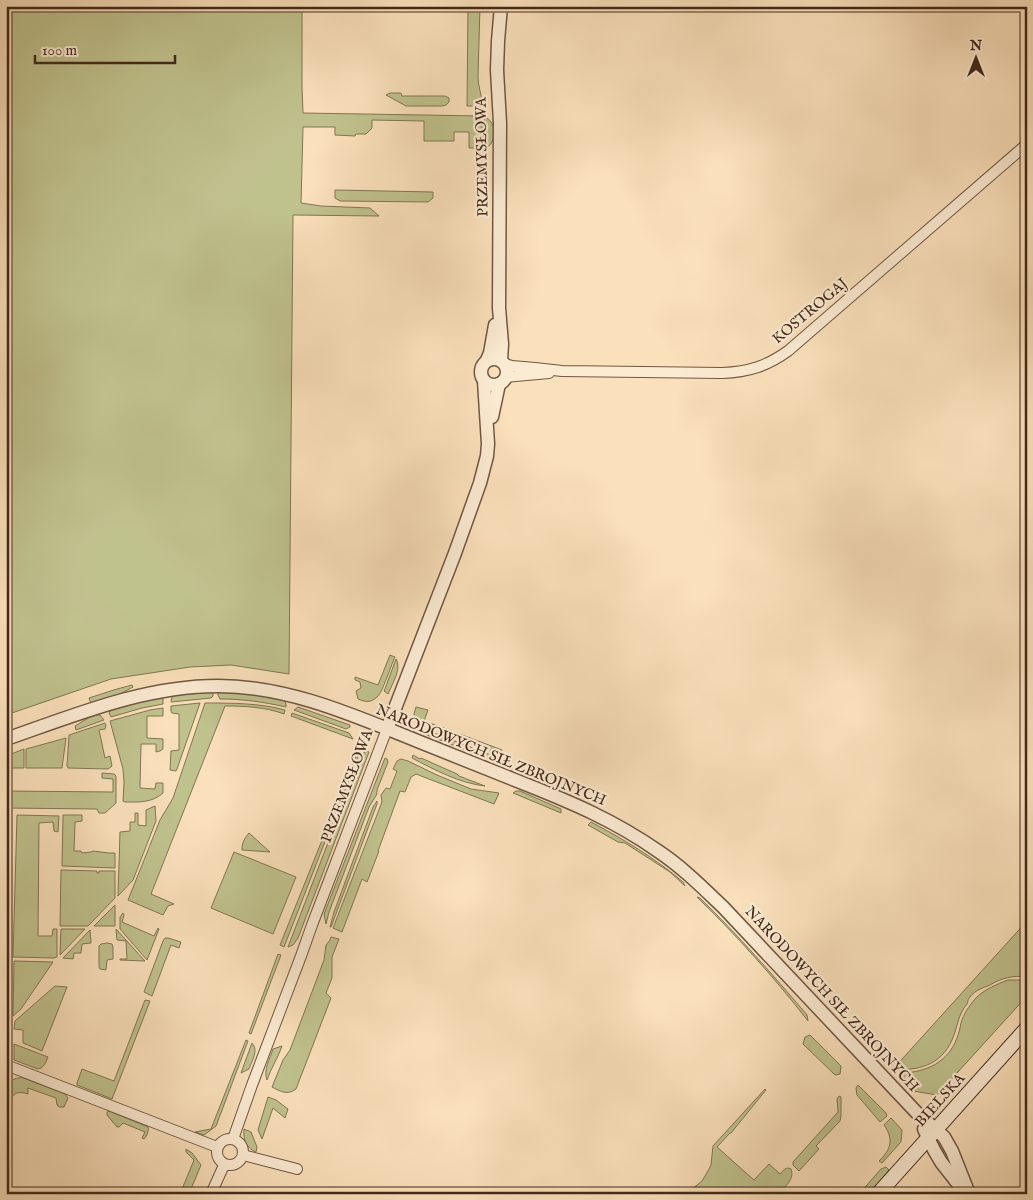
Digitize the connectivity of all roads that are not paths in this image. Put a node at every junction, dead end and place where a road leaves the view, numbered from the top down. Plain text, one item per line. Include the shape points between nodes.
1 (501, 6) edge
2 (1027, 144) edge
3 (499, 308) junction
4 (487, 360) junction
5 (503, 372) junction
6 (484, 381) junction
7 (488, 444) junction
8 (386, 729) junction
9 (6, 738) edge
10 (1027, 1028) edge
11 (7, 1066) edge
12 (932, 1134) junction
13 (233, 1139) junction
14 (217, 1148) junction
15 (243, 1155) junction
16 (224, 1165) junction
17 (297, 1169) dead end
18 (211, 1194) edge
19 (878, 1194) edge
20 (968, 1194) edge

1 - 3 street, PRZEMYSŁOWA via 497,56
2 - 5 street, KOSTROGAJ via 788,350 763,366 722,373
3 - 4 street, PRZEMYSŁOWA
3 - 5 street, PRZEMYSŁOWA
4 - 5 street via 494,358
4 - 6 street via 480,372
5 - 6 street via 491,385
5 - 7 street, PRZEMYSŁOWA
6 - 7 street, PRZEMYSŁOWA
7 - 8 street, PRZEMYSŁOWA via 476,496
8 - 9 street, NARODOWYCH SIŁ ZBROJNYCH via 290,694 216,686 173,689 130,698
8 - 12 street, NARODOWYCH SIŁ ZBROJNYCH via 590,811 663,854 723,907 917,1113
8 - 13 street, PRZEMYSŁOWA
10 - 12 main road, BIELSKA
11 - 14 street
12 - 19 main road, BIELSKA
12 - 20 street, NARODOWYCH SIŁ ZBROJNYCH via 944,1137
13 - 14 street via 224,1140
13 - 15 street via 241,1145
14 - 16 street via 217,1158
15 - 16 street via 238,1163
15 - 17 street
16 - 18 street

